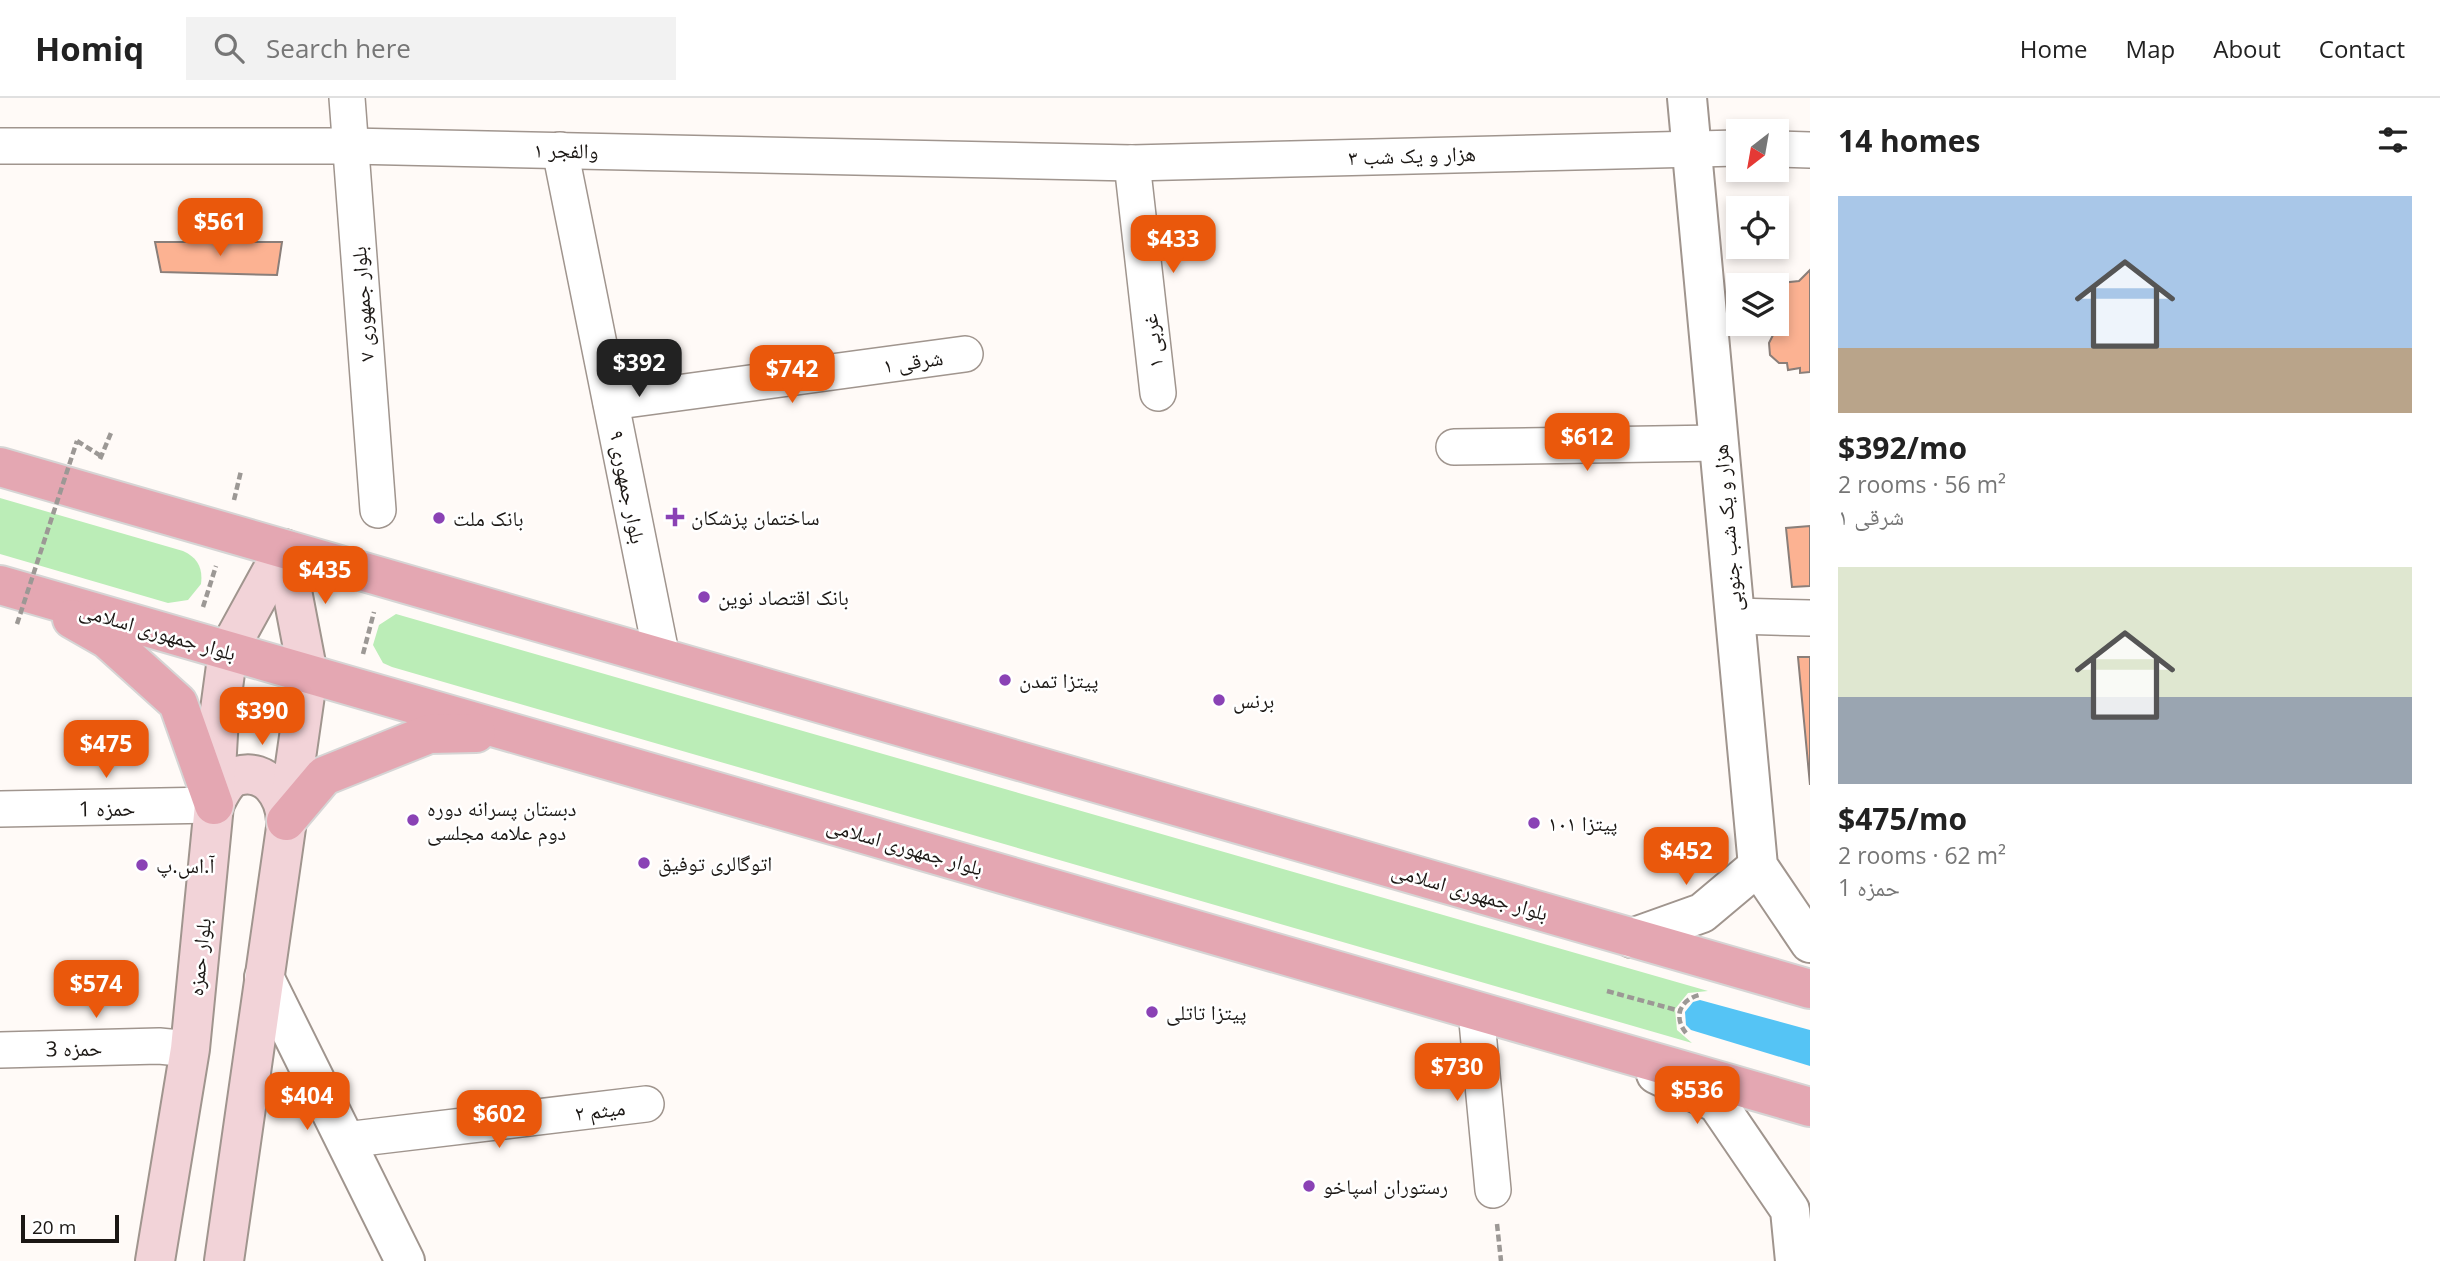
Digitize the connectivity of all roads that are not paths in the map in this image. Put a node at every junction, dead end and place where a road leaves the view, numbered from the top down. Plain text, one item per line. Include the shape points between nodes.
1 (347, 98) edge
2 (1687, 98) edge
3 (0, 146) edge
4 (350, 146) junction
5 (1691, 146) junction
6 (1726, 147) edge
7 (1789, 149) edge
8 (560, 150) junction
9 (1810, 150) edge
10 (1132, 163) junction
11 (965, 354) dead end
12 (1158, 393) dead end
13 (611, 402) junction
14 (1719, 443) junction
15 (1454, 447) dead end
16 (0, 467) edge
17 (378, 510) dead end
18 (284, 550) junction
19 (14, 600) edge
20 (1735, 616) junction
21 (1810, 618) edge
22 (228, 651) junction
23 (662, 658) junction
24 (307, 674) junction
25 (511, 732) junction
26 (214, 805) junction
27 (0, 809) edge
28 (286, 821) junction
29 (1758, 866) junction
30 (1632, 938) junction
31 (1810, 943) edge
32 (264, 977) junction
33 (1810, 989) edge
34 (1476, 1011) junction
35 (1600, 1047) junction
36 (190, 1049) junction
37 (0, 1050) edge
38 (646, 1104) dead end
39 (1810, 1107) edge
40 (345, 1140) junction
41 (1493, 1191) dead end
42 (1800, 1201) edge
43 (155, 1261) edge
44 (224, 1261) edge
45 (405, 1261) edge
46 (1795, 1261) edge

1 - 4 street, بلوار جمهوری ۷
2 - 5 street, هزار و یک شب جنوبی
3 - 4 street, والفجر ۱
4 - 8 street, والفجر ۱
4 - 17 street, بلوار جمهوری ۷
5 - 6 street, هزار و یک شب ۳
5 - 10 street, هزار و یک شب ۳
5 - 14 street, هزار و یک شب جنوبی
7 - 9 street
8 - 10 street, والفجر ۱
8 - 13 street, بلوار جمهوری ۹
10 - 12 street, غربی ۱
11 - 13 street, شرقی ۱
13 - 23 street, بلوار جمهوری ۹
14 - 15 street
14 - 20 street, هزار و یک شب جنوبی
16 - 18 main road, بلوار جمهوری اسلامی
18 - 22 main road
18 - 23 main road, بلوار جمهوری اسلامی
18 - 24 main road
19 - 22 main road, بلوار جمهوری اسلامی
19 - 26 main road via 107,639 178,703
20 - 21 street
20 - 29 street, هزار و یک شب جنوبی
22 - 24 main road, بلوار جمهوری اسلامی
22 - 26 main road, بلوار حمزه
23 - 30 main road, بلوار جمهوری اسلامی
24 - 25 main road, بلوار جمهوری اسلامی
24 - 28 main road
25 - 28 main road via 429,734 324,776
25 - 34 main road, بلوار جمهوری اسلامی
26 - 27 street, حمزه 1
26 - 28 main road via 236,776 252,775 267,780 278,791
26 - 36 main road, بلوار حمزه
28 - 32 main road
29 - 30 street via 1702,913
29 - 31 street, هزار و یک شب جنوبی
30 - 33 main road, بلوار جمهوری اسلامی
32 - 40 street
32 - 44 main road
34 - 35 main road, بلوار جمهوری اسلامی
34 - 41 street
35 - 39 main road, بلوار جمهوری اسلامی
35 - 42 street via 1717,1103
36 - 37 street, حمزه 3
36 - 43 main road, بلوار حمزه
38 - 40 street, میثم ۲
40 - 45 street
42 - 46 street

